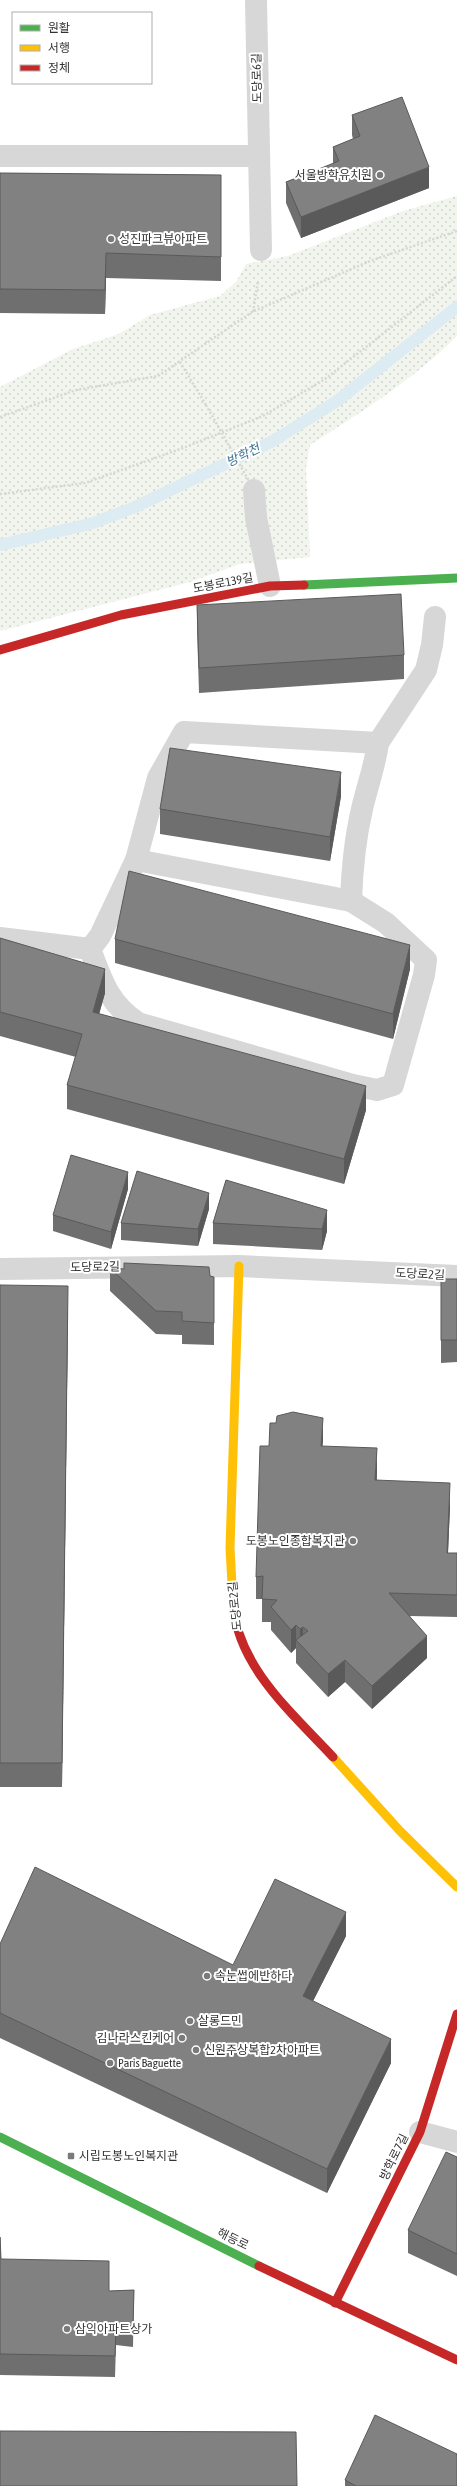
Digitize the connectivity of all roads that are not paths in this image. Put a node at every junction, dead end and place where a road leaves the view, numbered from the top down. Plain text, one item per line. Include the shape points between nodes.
1 (256, 0) edge
2 (0, 156) edge
3 (258, 156) junction
4 (261, 250) dead end
5 (254, 490) road end
6 (457, 578) edge
7 (270, 586) junction
8 (435, 617) dead end
9 (0, 650) edge
10 (378, 743) junction
11 (136, 860) junction
12 (351, 900) junction
13 (0, 938) edge
14 (90, 949) junction
15 (239, 1266) junction
16 (0, 1269) edge
17 (457, 1276) edge
18 (457, 1887) edge
19 (457, 2014) edge
20 (420, 2132) junction
21 (0, 2137) edge
22 (457, 2142) edge
23 (335, 2303) junction
24 (457, 2360) edge

1 - 3 street, 도당로6길
2 - 3 street
3 - 4 street, 도당로6길
5 - 7 street via 256,518
6 - 7 street, 도봉로139길
7 - 9 street, 도봉로139길 via 121,615
8 - 10 street via 426,670
10 - 11 street via 184,732 158,778
10 - 12 street via 352,864
11 - 12 street
11 - 14 street via 100,936
12 - 14 street via 386,924 426,960 393,1085 376,1090 138,1023 121,1012 102,981
13 - 14 street
15 - 16 street, 도당로2길
15 - 17 street, 도당로2길
15 - 18 street, 도당로2길 via 230,1548 234,1612 239,1638 250,1659 279,1698 400,1831
19 - 20 street, 방학로7길
20 - 22 street
20 - 23 street, 방학로7길
21 - 23 street, 해등로
23 - 24 street, 해등로

